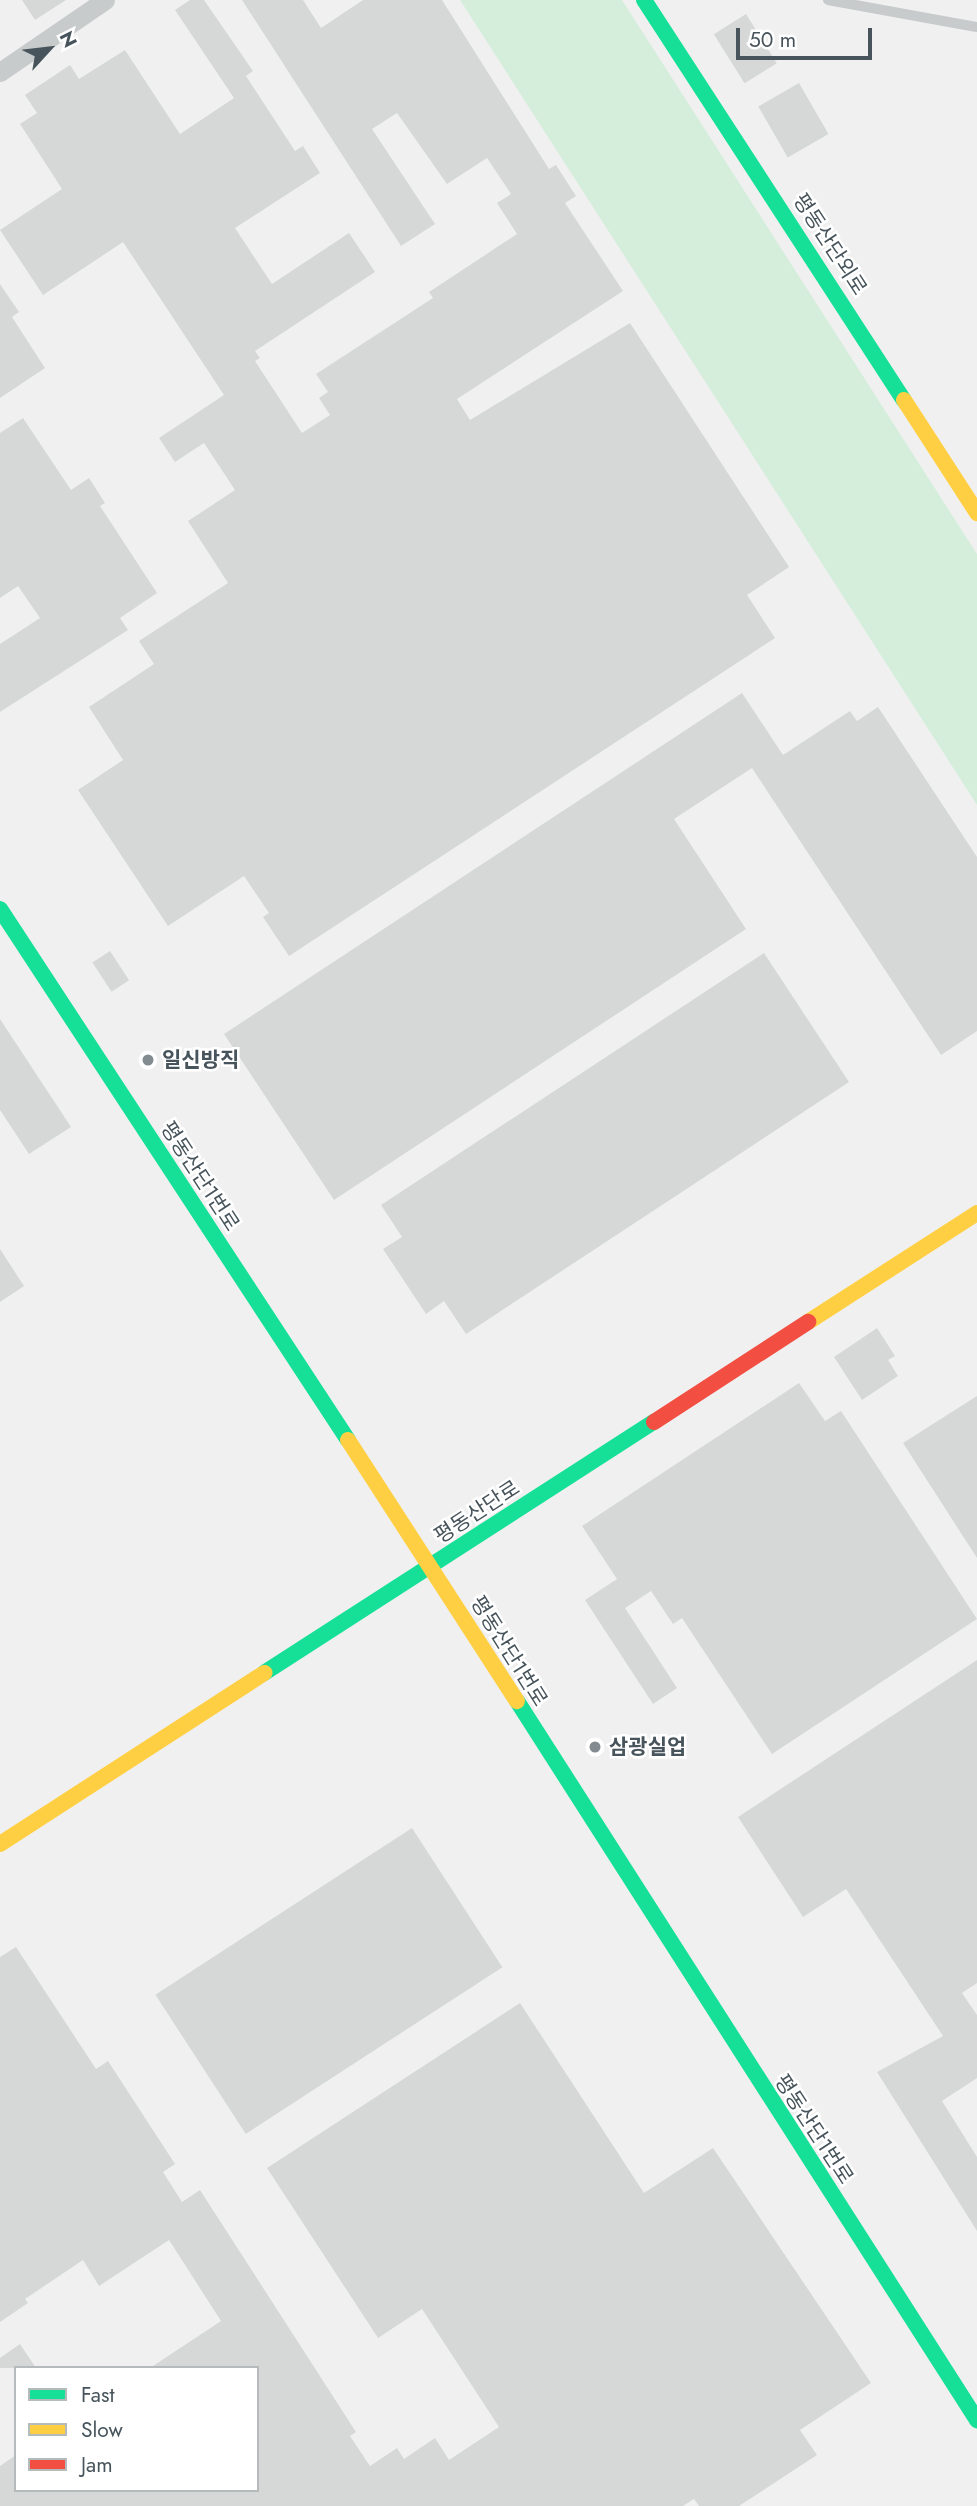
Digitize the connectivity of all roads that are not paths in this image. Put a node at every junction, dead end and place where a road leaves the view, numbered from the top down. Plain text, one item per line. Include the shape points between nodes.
1 (103, 0) edge
2 (644, 0) edge
3 (828, 0) edge
4 (977, 27) edge
5 (0, 72) edge
6 (977, 513) edge
7 (0, 909) edge
8 (977, 1213) edge
9 (431, 1567) junction
10 (0, 1844) edge
11 (977, 2420) edge

1 - 5 street
2 - 6 street, 평동산단외로
3 - 4 lane
7 - 9 street, 평동산단1번로
8 - 9 street, 평동산단로
9 - 10 street, 평동산단로
9 - 11 street, 평동산단1번로

